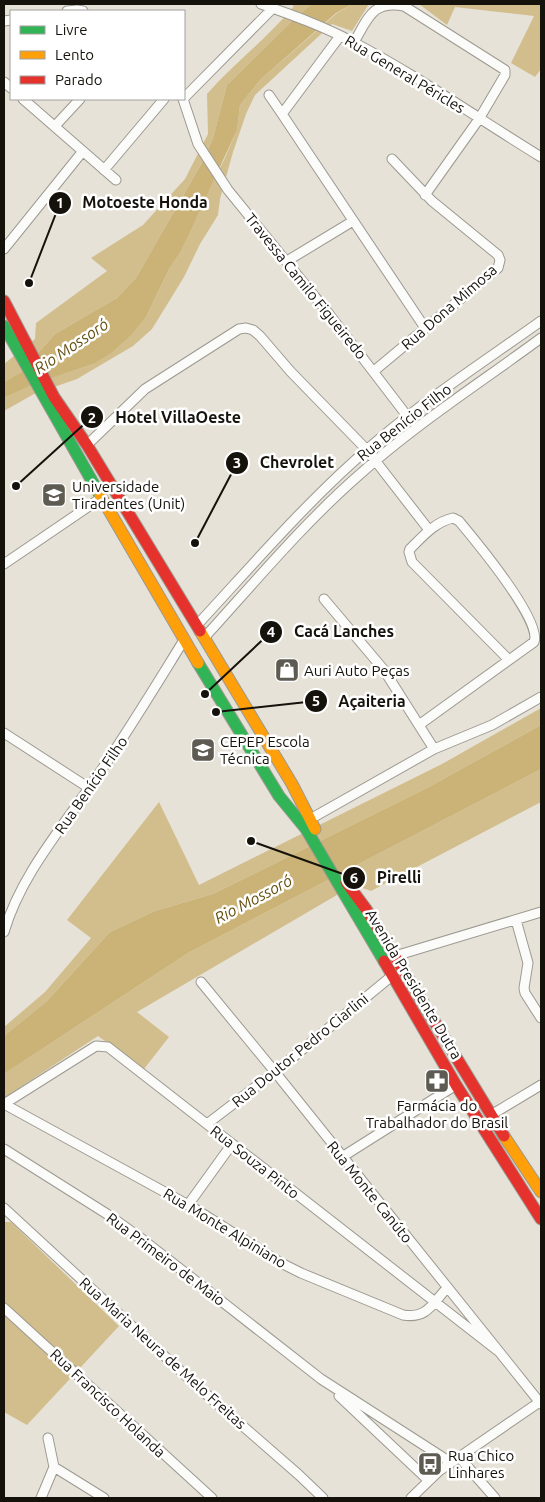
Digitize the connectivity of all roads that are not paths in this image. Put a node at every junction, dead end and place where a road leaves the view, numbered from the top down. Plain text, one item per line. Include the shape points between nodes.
1 (261, 4) edge
2 (277, 9) junction
3 (340, 36) junction
4 (354, 42) junction
5 (269, 95) dead end
6 (185, 96) edge
7 (24, 100) edge
8 (79, 100) edge
9 (163, 100) edge
10 (184, 100) edge
11 (282, 114) junction
12 (479, 118) junction
13 (55, 126) junction
14 (83, 151) junction
15 (541, 157) edge
16 (392, 159) dead end
17 (104, 170) junction
18 (116, 180) dead end
19 (425, 195) junction
20 (353, 221) junction
21 (4, 249) edge
22 (287, 261) junction
23 (4, 302) edge
24 (541, 321) edge
25 (4, 326) edge
26 (425, 328) junction
27 (541, 338) edge
28 (22, 348) junction
29 (374, 371) junction
30 (50, 399) junction
31 (408, 417) junction
32 (416, 427) junction
33 (87, 445) junction
34 (367, 450) junction
35 (375, 460) junction
36 (101, 498) junction
37 (317, 498) junction
38 (326, 507) junction
39 (429, 530) junction
40 (154, 555) junction
41 (140, 563) junction
42 (4, 564) edge
43 (248, 570) junction
44 (258, 580) junction
45 (324, 599) dead end
46 (196, 625) junction
47 (204, 638) junction
48 (184, 640) junction
49 (509, 660) junction
50 (541, 697) edge
51 (419, 726) junction
52 (4, 733) edge
53 (434, 749) junction
54 (89, 788) junction
55 (308, 824) junction
56 (346, 888) junction
57 (8, 907) edge
58 (541, 912) edge
59 (516, 920) junction
60 (4, 932) edge
61 (396, 956) junction
62 (393, 975) junction
63 (201, 982) dead end
64 (541, 1018) edge
65 (275, 1072) junction
66 (456, 1085) junction
67 (541, 1085) edge
68 (4, 1104) edge
69 (491, 1115) junction
70 (207, 1124) junction
71 (232, 1144) junction
72 (4, 1149) edge
73 (342, 1157) junction
74 (541, 1192) edge
75 (188, 1205) junction
76 (4, 1208) edge
77 (539, 1210) edge
78 (447, 1288) junction
79 (434, 1302) junction
80 (4, 1308) edge
81 (498, 1351) junction
82 (321, 1379) junction
83 (541, 1402) edge
84 (48, 1438) dead end
85 (459, 1457) junction
86 (450, 1462) junction
87 (54, 1467) junction
88 (428, 1480) junction
89 (42, 1498) edge
90 (104, 1498) edge
91 (212, 1498) edge
92 (323, 1498) edge
93 (411, 1498) edge
94 (495, 1498) edge

1 - 2 street, Rua General Péricles
2 - 3 street, Rua General Péricles
2 - 6 street
3 - 4 street, Rua General Péricles
3 - 11 street
4 - 12 street, Rua General Péricles
4 - 12 street via 376,9 386,5 404,6 505,70
5 - 11 street
7 - 13 street
8 - 13 street
9 - 17 street
10 - 22 street, Travessa Camilo Figueiredo via 198,144 228,190
11 - 20 street
12 - 15 street, Rua General Péricles
12 - 19 street
13 - 14 street
14 - 17 street
14 - 21 street
16 - 19 street, Rua Dona Mimosa
17 - 18 street
19 - 26 street, Rua Dona Mimosa via 500,260 498,268
20 - 22 street
20 - 26 street
22 - 29 street, Travessa Camilo Figueiredo
23 - 28 main road, Avenida Presidente Dutra
24 - 31 street, Rua Benício Filho
25 - 28 main road, Avenida Presidente Dutra
26 - 29 street, Rua Dona Mimosa
27 - 32 street, Rua Benício Filho
28 - 30 main road, Avenida Presidente Dutra
29 - 31 street, Travessa Camilo Figueiredo
30 - 33 main road, Avenida Presidente Dutra
30 - 36 main road, Avenida Presidente Dutra
31 - 32 street, Travessa Camilo Figueiredo
31 - 34 street, Rua Benício Filho
32 - 35 street, Rua Benício Filho
33 - 34 street via 145,389 238,329 246,328 260,336 290,372
33 - 40 main road, Avenida Presidente Dutra
34 - 35 street
34 - 37 street, Rua Benício Filho
35 - 38 street, Rua Benício Filho
35 - 39 street
36 - 41 main road, Avenida Presidente Dutra
36 - 42 street
37 - 38 street
37 - 43 street, Rua Benício Filho
38 - 44 street, Rua Benício Filho
39 - 49 street via 410,549 412,562
39 - 49 street via 448,519 459,521 501,573 533,626 535,639
40 - 41 main road
40 - 46 main road, Avenida Presidente Dutra
41 - 48 main road, Avenida Presidente Dutra
43 - 44 street
43 - 46 street, Rua Benício Filho
44 - 47 street, Rua Benício Filho
45 - 51 street via 384,670
46 - 47 main road, Avenida Presidente Dutra
47 - 55 main road, Avenida Presidente Dutra via 292,784
48 - 54 street, Rua Benício Filho via 134,723
48 - 55 main road, Avenida Presidente Dutra via 279,796
49 - 51 street
50 - 53 street via 492,725
51 - 53 street
52 - 54 street
53 - 55 street
54 - 57 street, Rua Benício Filho
55 - 56 main road, Avenida Presidente Dutra
56 - 61 main road, Avenida Presidente Dutra via 366,909
56 - 62 main road, Avenida Presidente Dutra via 355,914
57 - 60 street, Rua Benício Filho
58 - 59 street
59 - 61 street
59 - 64 street via 528,962 524,993
61 - 69 main road, Avenida Presidente Dutra
62 - 65 street, Rua Doutor Pedro Ciarlini
62 - 66 main road, Avenida Presidente Dutra
63 - 65 street, Rua Monte Canúto
65 - 70 street, Rua Doutor Pedro Ciarlini
65 - 73 street, Rua Monte Canúto
66 - 73 street
66 - 77 main road, Avenida Presidente Dutra
67 - 69 street
68 - 70 street, Rua Souza Pinto via 96,1046 101,1046 115,1051
68 - 75 street, Rua Monte Alpiniano
69 - 74 main road, Avenida Presidente Dutra
70 - 71 street, Rua Souza Pinto
71 - 75 street
71 - 79 street, Rua Souza Pinto
72 - 82 street, Rua Primeiro de Maio via 142,1239
73 - 78 street, Rua Monte Canúto
75 - 79 street, Rua Monte Alpiniano via 281,1263 402,1315 413,1317 422,1314
76 - 92 street, Rua Maria Neura de Melo Freitas
78 - 79 street, Rua Monte Alpiniano
78 - 81 street, Rua Monte Canúto
79 - 81 street, Rua Souza Pinto
80 - 91 street, Rua Francisco Holanda
81 - 83 street, Rua Monte Canúto
82 - 86 street, Rua Primeiro de Maio
82 - 88 street, Rua Primeiro de Maio
83 - 85 street
84 - 87 street
85 - 86 street
85 - 94 street
86 - 88 street
87 - 89 street
87 - 90 street
88 - 93 street

